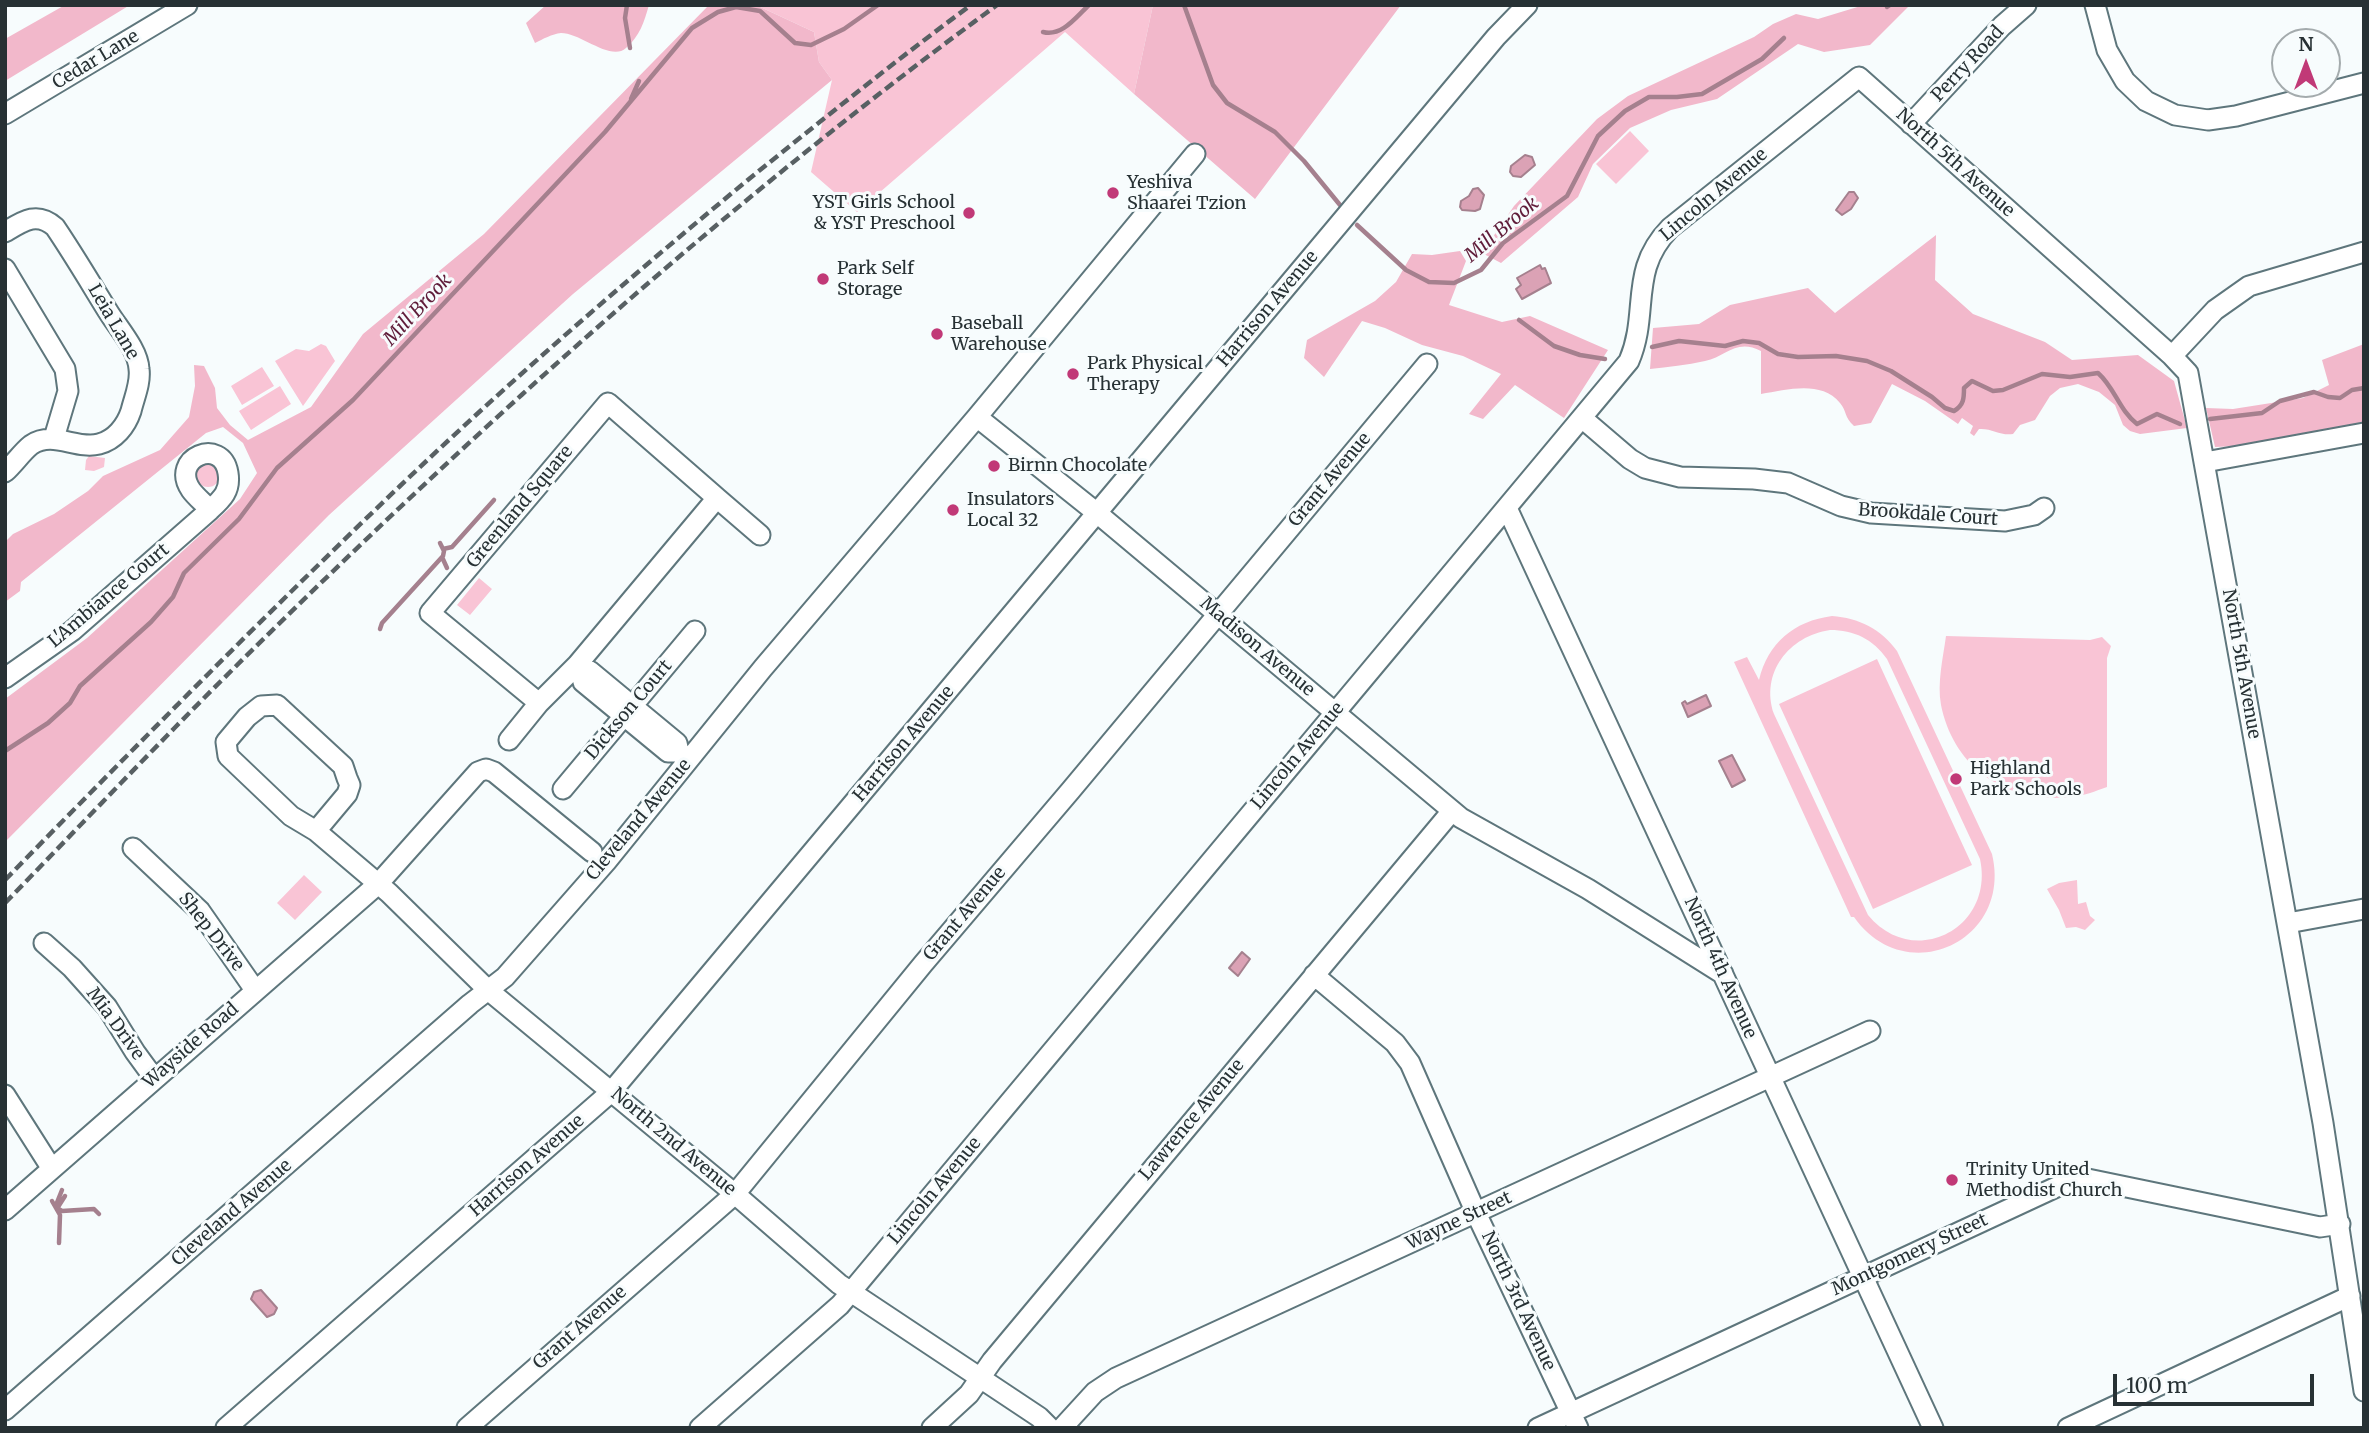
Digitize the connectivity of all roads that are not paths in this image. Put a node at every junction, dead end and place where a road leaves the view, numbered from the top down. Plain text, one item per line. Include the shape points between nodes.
1 (187, 5) edge
2 (1527, 5) edge
3 (2026, 5) edge
4 (2095, 5) edge
5 (1859, 77) joint
6 (2364, 83) edge
7 (5, 114) edge
8 (1911, 124) junction
9 (1195, 154) dead end
10 (5, 232) edge
11 (2364, 252) edge
12 (5, 269) edge
13 (2172, 356) junction
14 (1427, 364) dead end
15 (977, 417) junction
16 (1582, 418) junction
17 (2364, 433) edge
18 (54, 438) junction
19 (2205, 462) junction
20 (7, 465) edge
21 (717, 498) junction
22 (1507, 508) junction
23 (2044, 508) dead end
24 (210, 510) dead end
25 (1097, 513) junction
26 (760, 535) dead end
27 (1218, 613) junction
28 (695, 631) dead end
29 (578, 671) junction
30 (5, 678) edge
31 (539, 704) junction
32 (629, 712) junction
33 (1334, 712) junction
34 (509, 740) dead end
35 (684, 756) junction
36 (563, 789) dead end
37 (1452, 811) junction
38 (316, 831) junction
39 (133, 848) dead end
40 (592, 852) dead end
41 (378, 884) junction
42 (2364, 909) edge
43 (2288, 923) junction
44 (44, 943) dead end
45 (1314, 975) junction
46 (1723, 975) junction
47 (255, 990) junction
48 (488, 990) junction
49 (1870, 1031) dead end
50 (1770, 1076) junction
51 (155, 1078) junction
52 (611, 1092) junction
53 (5, 1095) edge
54 (52, 1169) junction
55 (735, 1194) junction
56 (5, 1210) edge
57 (1476, 1213) junction
58 (2340, 1224) junction
59 (1863, 1277) junction
60 (851, 1291) junction
61 (2350, 1296) junction
62 (980, 1378) junction
63 (2364, 1391) edge
64 (5, 1410) edge
65 (1574, 1420) edge
66 (226, 1428) edge
67 (467, 1428) edge
68 (700, 1428) edge
69 (932, 1428) edge
70 (1050, 1428) edge
71 (1062, 1428) edge
72 (1538, 1428) edge
73 (1933, 1428) edge
74 (2068, 1428) edge

1 - 7 street, Cedar Lane
2 - 25 street, Harrison Avenue
3 - 8 street, Perry Road
4 - 6 street via 2107,50 2125,81 2146,101 2175,115 2208,120 2236,116
5 - 8 street, North 5th Avenue
5 - 16 street, Lincoln Avenue via 1658,240 1643,274 1637,342 1629,361
8 - 13 street, North 5th Avenue
9 - 15 street, Cleveland Avenue
10 - 18 street, Leia Lane via 26,219 50,222 137,359 139,381 120,431 109,441 86,446
11 - 13 street via 2249,286 2215,310
12 - 18 street via 65,369 68,391
13 - 19 street, North 5th Avenue via 2188,373
14 - 27 street, Grant Avenue
15 - 25 street, Madison Avenue
15 - 35 street, Cleveland Avenue
16 - 22 street, Lincoln Avenue
16 - 23 street, Brookdale Court via 1630,459 1663,474 1788,484 1857,512 2005,521
17 - 19 street
18 - 20 street via 32,444
19 - 43 street, North 5th Avenue
21 - 26 street, Greenland Square
21 - 29 street
21 - 31 street, Greenland Square via 608,403 430,613
22 - 33 street, Lincoln Avenue
22 - 46 street, North 4th Avenue
24 - 30 street, L'Ambiance Court via 72,631
25 - 27 street, Madison Avenue
25 - 52 street, Harrison Avenue
27 - 33 street, Madison Avenue
27 - 55 street, Grant Avenue
28 - 32 street, Dickson Court
29 - 31 street
29 - 32 street via 590,671
31 - 34 street
32 - 35 street via 677,743
32 - 36 street, Dickson Court
33 - 37 street, Madison Avenue
33 - 60 street, Lincoln Avenue
35 - 48 street, Cleveland Avenue via 606,862 505,977
37 - 45 street, Lawrence Avenue
37 - 46 street, Madison Avenue via 1588,889
38 - 38 street, North 2nd Avenue via 347,794 343,766 277,705 261,706 226,742 228,756 291,816
38 - 41 street, North 2nd Avenue
39 - 47 street, Shep Drive via 200,911
40 - 41 street, Wayside Road via 486,769 464,786
41 - 47 street, Wayside Road
41 - 48 street, North 2nd Avenue
42 - 43 street
43 - 58 street, North 5th Avenue
44 - 51 street, Mia Drive via 107,1007
45 - 57 street, North 3rd Avenue via 1395,1043 1410,1063
45 - 62 street, Lawrence Avenue
46 - 50 street, North 4th Avenue
47 - 51 street, Wayside Road
48 - 52 street, North 2nd Avenue
48 - 64 street, Cleveland Avenue
49 - 50 street, Wayne Street
50 - 57 street, Wayne Street
50 - 59 street, North 4th Avenue
51 - 54 street, Wayside Road
52 - 55 street, North 2nd Avenue
52 - 66 street, Harrison Avenue
53 - 54 street
54 - 56 street, Wayside Road
55 - 60 street, North 2nd Avenue
55 - 67 street, Grant Avenue
57 - 65 street, North 3rd Avenue
57 - 71 street, Wayne Street via 1116,1378 1095,1392
58 - 59 street, Montgomery Street via 2320,1227 2078,1177
58 - 61 street, North 5th Avenue
59 - 65 street, Montgomery Street
59 - 73 street, North 4th Avenue
60 - 62 street, North 2nd Avenue
60 - 68 street, Lincoln Avenue
61 - 63 street, North 5th Avenue
61 - 74 street
62 - 69 street, Lawrence Avenue
62 - 70 street, North 2nd Avenue
65 - 72 street, Montgomery Street

